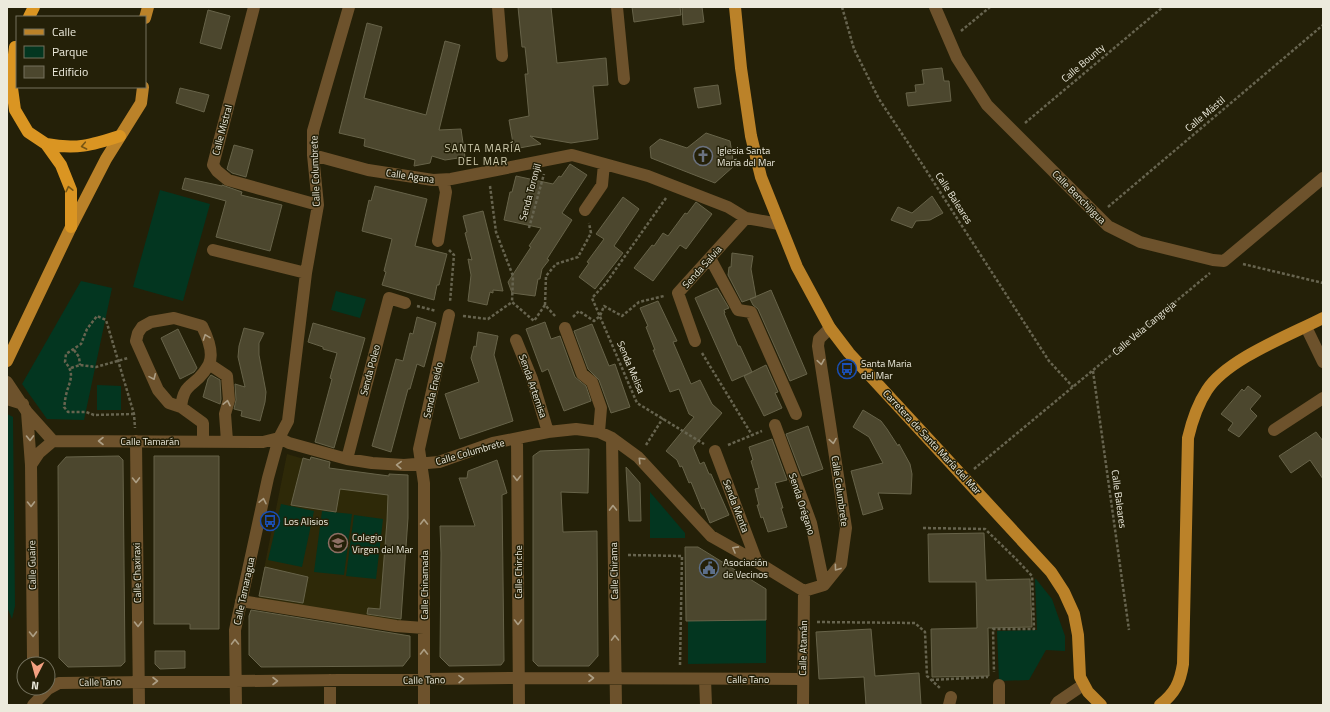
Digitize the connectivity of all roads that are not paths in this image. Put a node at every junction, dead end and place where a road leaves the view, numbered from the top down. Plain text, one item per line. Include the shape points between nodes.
1 (34, 7) edge
2 (254, 7) edge
3 (349, 7) edge
4 (498, 7) edge
5 (617, 7) edge
6 (735, 7) edge
7 (935, 7) edge
8 (30, 16) edge
9 (16, 45) edge
10 (502, 56) dead end
11 (7, 64) edge
12 (624, 79) dead end
13 (143, 88) edge
14 (120, 136) junction
15 (46, 144) junction
16 (313, 155) junction
17 (604, 164) junction
18 (1323, 178) edge
19 (443, 180) junction
20 (318, 205) junction
21 (585, 210) road end
22 (746, 218) junction
23 (779, 224) junction
24 (71, 227) junction
25 (438, 241) road end
26 (213, 250) dead end
27 (710, 258) junction
28 (306, 273) junction
29 (405, 303) road end
30 (449, 315) road end
31 (1323, 318) edge
32 (1306, 327) junction
33 (564, 328) road end
34 (830, 328) junction
35 (516, 340) dead end
36 (695, 341) road end
37 (7, 361) edge
38 (1323, 362) edge
39 (209, 364) junction
40 (7, 382) edge
41 (1323, 398) edge
42 (7, 399) edge
43 (182, 407) junction
44 (25, 408) junction
45 (796, 414) dead end
46 (775, 425) dead end
47 (1274, 430) dead end
48 (548, 432) junction
49 (599, 432) junction
50 (279, 438) junction
51 (517, 438) junction
52 (612, 438) junction
53 (53, 441) junction
54 (136, 441) junction
55 (203, 441) junction
56 (227, 441) junction
57 (263, 442) junction
58 (715, 451) road end
59 (347, 459) junction
60 (420, 464) junction
61 (30, 465) junction
62 (268, 478) junction
63 (757, 562) junction
64 (824, 585) junction
65 (804, 591) junction
66 (241, 601) junction
67 (424, 628) junction
68 (33, 656) edge
69 (519, 678) junction
70 (616, 678) junction
71 (802, 678) junction
72 (705, 679) junction
73 (330, 680) junction
74 (424, 680) junction
75 (139, 681) junction
76 (236, 681) junction
77 (56, 684) edge
78 (999, 685) dead end
79 (1083, 685) junction
80 (40, 696) edge
81 (33, 705) edge
82 (139, 705) edge
83 (236, 705) edge
84 (330, 705) edge
85 (424, 705) edge
86 (519, 705) edge
87 (616, 705) edge
88 (706, 705) edge
89 (803, 705) edge
90 (999, 705) edge
91 (1056, 705) edge
92 (1101, 705) edge
93 (1160, 705) edge

1 - 8 highway
2 - 20 street, Calle Mistral via 213,164 228,180
3 - 16 street, Calle Columbrete via 313,131
4 - 10 street
5 - 12 street
6 - 23 main road, Carretera de Santa María del Mar via 751,136 761,177
7 - 18 street, Calle Benchijigua via 957,58 987,105 1108,226 1140,242 1224,261
9 - 11 highway
9 - 15 highway via 12,76 15,110 28,132
13 - 14 main road via 141,104
14 -> 15 highway via 75,148
14 - 24 main road
24 -> 15 highway via 71,190 61,165
16 - 19 street, Calle Agana via 368,170
16 - 20 street, Calle Columbrete
17 - 19 street, Calle Agana via 572,155
17 - 21 street via 602,185
17 - 22 street, Calle Agana via 675,186 728,207
19 - 25 street via 446,192
20 - 28 street, Calle Columbrete
22 - 23 street
22 - 27 street, Senda Salvia
23 - 34 main road, Carretera de Santa María del Mar via 797,267
24 - 37 main road
26 - 28 street
27 - 36 street, Senda Salvia via 678,293
27 - 45 street via 738,310 751,312
28 - 50 street, Calle Columbrete via 288,421
29 - 59 street, Senda Poleo via 389,298
30 - 60 street, Senda Eneldo via 419,449
31 - 32 main road
32 - 38 street
32 - 93 main road via 1232,366 1207,389 1198,404 1187,445 1183,664 1177,686
33 - 49 street via 582,374 592,382 601,408
34 -> 64 street, Calle Columbrete via 819,339 818,346 846,528 841,564
34 - 79 main road, Carretera de Santa María del Mar via 849,353 1051,572 1074,614
35 - 48 street, Senda Artemisa via 532,379
39 - 43 street via 187,387
39 -> 43 street via 208,339 202,326 174,318 151,322 138,333 136,341 158,390 169,402
56 -> 39 street via 224,414 229,400 226,376
40 - 44 street
41 - 47 street
42 - 44 street
43 - 55 street via 203,423
44 - 53 street
44 -> 61 street, Calle Guaire
46 - 64 street, Senda Orégano via 811,523
48 - 49 street, Calle Columbrete via 576,429
48 - 51 street, Calle Columbrete
49 - 52 street, Calle Columbrete
50 - 57 street, Calle Tamarán
50 - 59 street, Calle Columbrete
50 - 62 street, Calle Tamaragua
51 - 60 street, Calle Columbrete via 493,443 439,462
51 -> 69 street, Calle Chirche
63 -> 52 street, Calle Columbrete via 711,536 638,457
70 -> 52 street, Calle Chirama
54 -> 53 street, Calle Tamarán
53 - 61 street via 39,452
54 - 55 street, Calle Tamarán
54 -> 75 street, Calle Chaxiraxi
55 - 56 street, Calle Tamarán
56 - 57 street, Calle Tamarán
57 - 62 street, Calle Tamaragua via 266,446
58 - 63 street, Senda Menta
60 -> 59 street, Calle Columbrete via 372,463
67 -> 60 street, Calle Chinamada via 424,482
61 -> 68 street, Calle Guaire
66 -> 62 street, Calle Tamaragua
63 - 65 street, Calle Columbrete
64 - 65 street
65 - 71 street, Calle Atamán
66 - 67 street via 396,626
76 -> 66 street, Calle Tamaragua via 235,630
74 -> 67 street, Calle Chinamada
69 -> 70 street, Calle Tano
74 -> 69 street, Calle Tano
69 - 86 street, Calle Chirche
70 - 72 street, Calle Tano
70 - 87 street, Calle Chirama
71 - 72 street, Calle Tano
71 - 89 street, Calle Atamán
72 - 88 street
73 - 74 street, Calle Tano
76 -> 73 street, Calle Tano
73 - 84 street
74 - 85 street, Calle Chinamada
75 -> 76 street, Calle Tano
75 - 77 street, Calle Tano
75 - 82 street, Calle Chaxiraxi
76 - 83 street, Calle Tamaragua
78 - 90 street
79 - 91 street
79 - 92 main road
80 - 81 street

